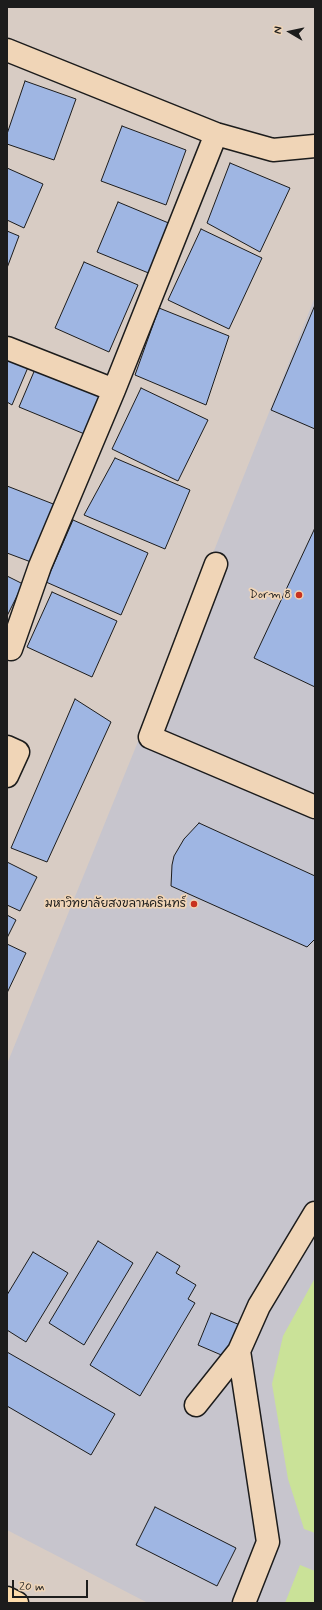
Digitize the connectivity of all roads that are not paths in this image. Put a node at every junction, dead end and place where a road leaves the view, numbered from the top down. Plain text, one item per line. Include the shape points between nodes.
1 (7, 50) edge
2 (216, 134) junction
3 (315, 146) edge
4 (7, 348) edge
5 (114, 390) junction
6 (216, 564) dead end
7 (11, 649) dead end
8 (7, 747) edge
9 (7, 776) edge
10 (315, 807) edge
11 (315, 1213) edge
12 (239, 1351) junction
13 (196, 1405) dead end
14 (7, 1598) edge
15 (17, 1603) edge
16 (244, 1603) edge

1 - 2 street
2 - 3 street via 273,150
2 - 5 street
4 - 5 street
5 - 7 street via 40,566
6 - 10 street via 150,737
8 - 9 street via 18,752
11 - 12 street via 259,1306
12 - 13 street
12 - 16 street via 268,1542
14 - 15 main road

